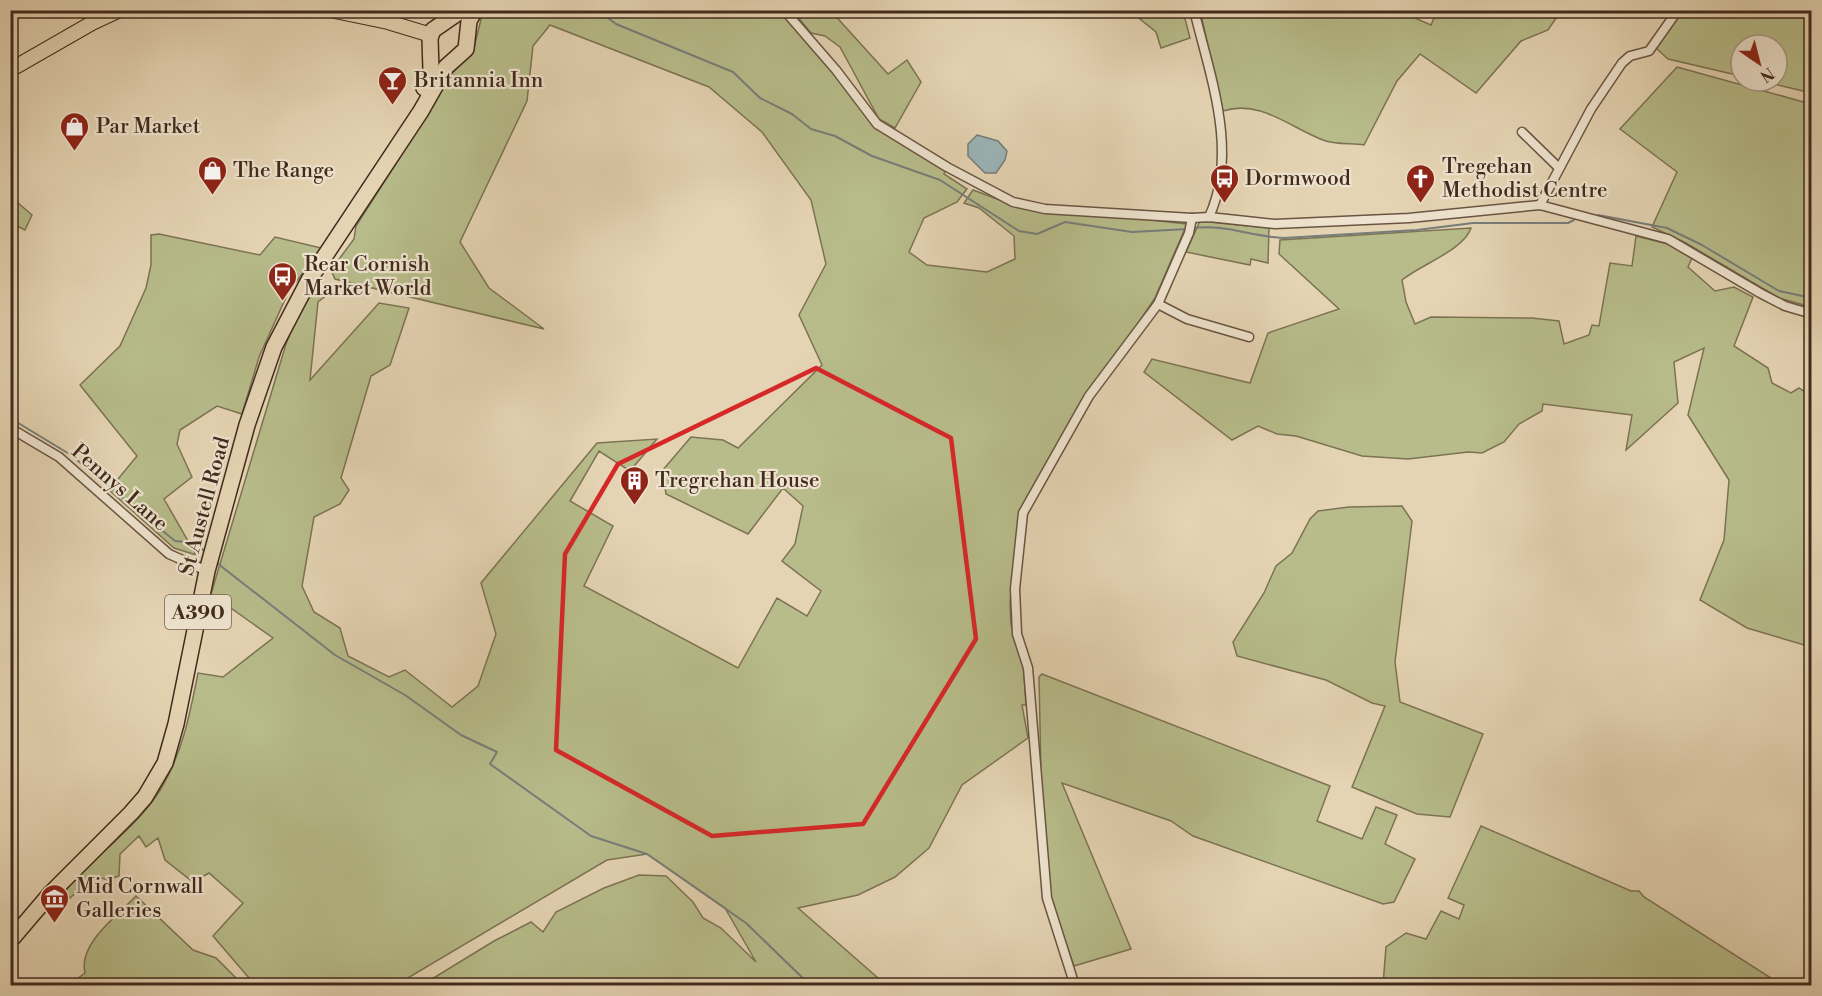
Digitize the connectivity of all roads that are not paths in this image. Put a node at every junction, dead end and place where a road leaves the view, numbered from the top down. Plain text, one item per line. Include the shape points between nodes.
1 (120, 10) edge
2 (330, 10) edge
3 (462, 10) edge
4 (475, 10) edge
5 (784, 10) edge
6 (1194, 10) edge
7 (1678, 10) edge
8 (447, 22) junction
9 (467, 35) junction
10 (431, 42) junction
11 (457, 58) junction
12 (10, 70) edge
13 (1522, 132) dead end
14 (405, 133) junction
15 (1558, 167) junction
16 (1540, 205) junction
17 (1209, 217) junction
18 (1190, 225) junction
19 (1158, 304) junction
20 (1812, 314) edge
21 (1250, 337) dead end
22 (10, 428) edge
23 (207, 571) junction
24 (10, 941) edge
25 (1075, 986) edge

1 - 12 main road
2 - 10 main road via 388,22
3 - 8 highway
4 - 9 highway
5 - 18 street via 837,69 877,124 1013,202
6 - 17 street via 1221,125 1220,191
7 - 15 street via 1649,51 1630,56 1622,63
8 - 9 highway via 460,25
8 - 10 highway via 439,24
9 - 11 highway via 466,49
10 - 11 highway via 442,58
10 - 14 highway via 431,71
11 - 14 highway via 446,67
13 - 15 street
14 - 23 highway, St Austell Road / A390 via 309,280 274,347 250,416
15 - 16 street
16 - 17 street via 1409,218 1275,224
16 - 20 street via 1668,239 1760,293
17 - 18 street
18 - 19 street
19 - 21 street via 1187,320
19 - 25 street via 1089,396 1023,513 1015,589 1017,634 1028,668 1047,898
22 - 23 street, Pennys Lane via 59,457 169,554
23 - 24 highway, St Austell Road / A390 via 176,724 156,781 131,813 50,894

